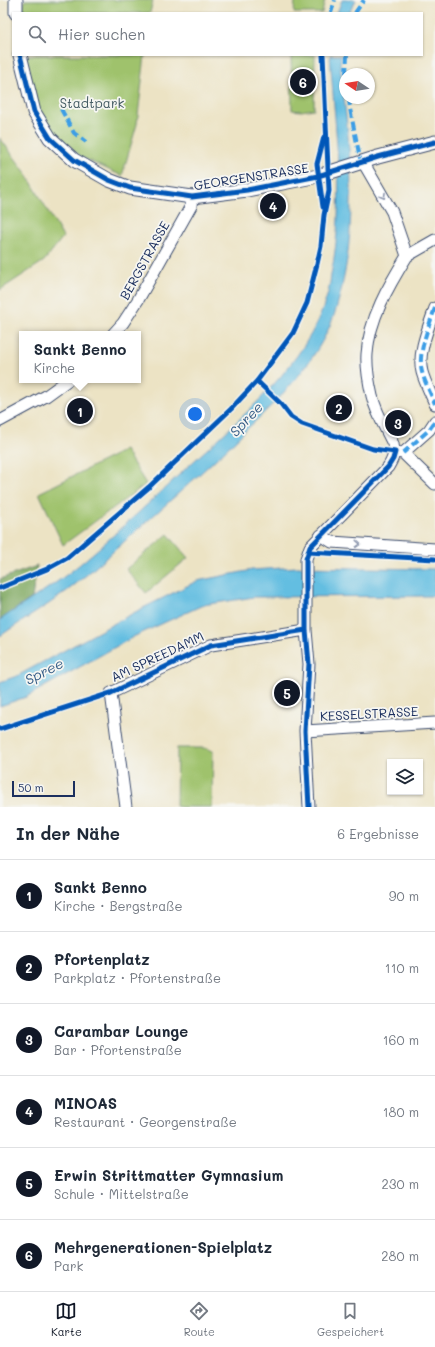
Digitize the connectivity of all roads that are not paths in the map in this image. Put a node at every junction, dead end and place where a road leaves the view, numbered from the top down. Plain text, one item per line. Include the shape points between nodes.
1 (16, 0) edge
2 (16, 12) edge
3 (20, 56) edge
4 (435, 142) edge
5 (360, 163) junction
6 (192, 197) junction
7 (435, 240) edge
8 (407, 256) junction
9 (435, 308) edge
10 (116, 331) edge
11 (64, 383) edge
12 (435, 404) edge
13 (0, 421) edge
14 (435, 421) edge
15 (399, 452) junction
16 (435, 484) edge
17 (321, 535) junction
18 (435, 549) edge
19 (306, 630) junction
20 (435, 723) edge
21 (305, 731) junction
22 (126, 807) edge
23 (309, 807) edge

1 - 2 main road
3 - 6 main road, GEORGENSTRASSE via 34,112 50,138 74,160 109,180 130,188
4 - 5 main road, GEORGENSTRASSE
5 - 6 main road, GEORGENSTRASSE via 318,176 247,190
5 -> 8 street via 392,212
6 - 10 street, BERGSTRASSE via 190,206 138,300
7 - 8 street
8 - 15 street via 379,309 367,354 372,398
9 - 12 street via 421,359 422,371
11 - 13 street via 46,396
14 - 15 street via 429,430
15 - 16 street
15 - 17 street via 388,467
17 -> 18 street via 332,542
17 - 19 street via 310,547 306,559
19 - 21 street via 309,664
19 - 22 street, AM SPREEDAMM via 211,645 111,693
20 - 21 street, KESSELSTRASSE
21 - 23 street

